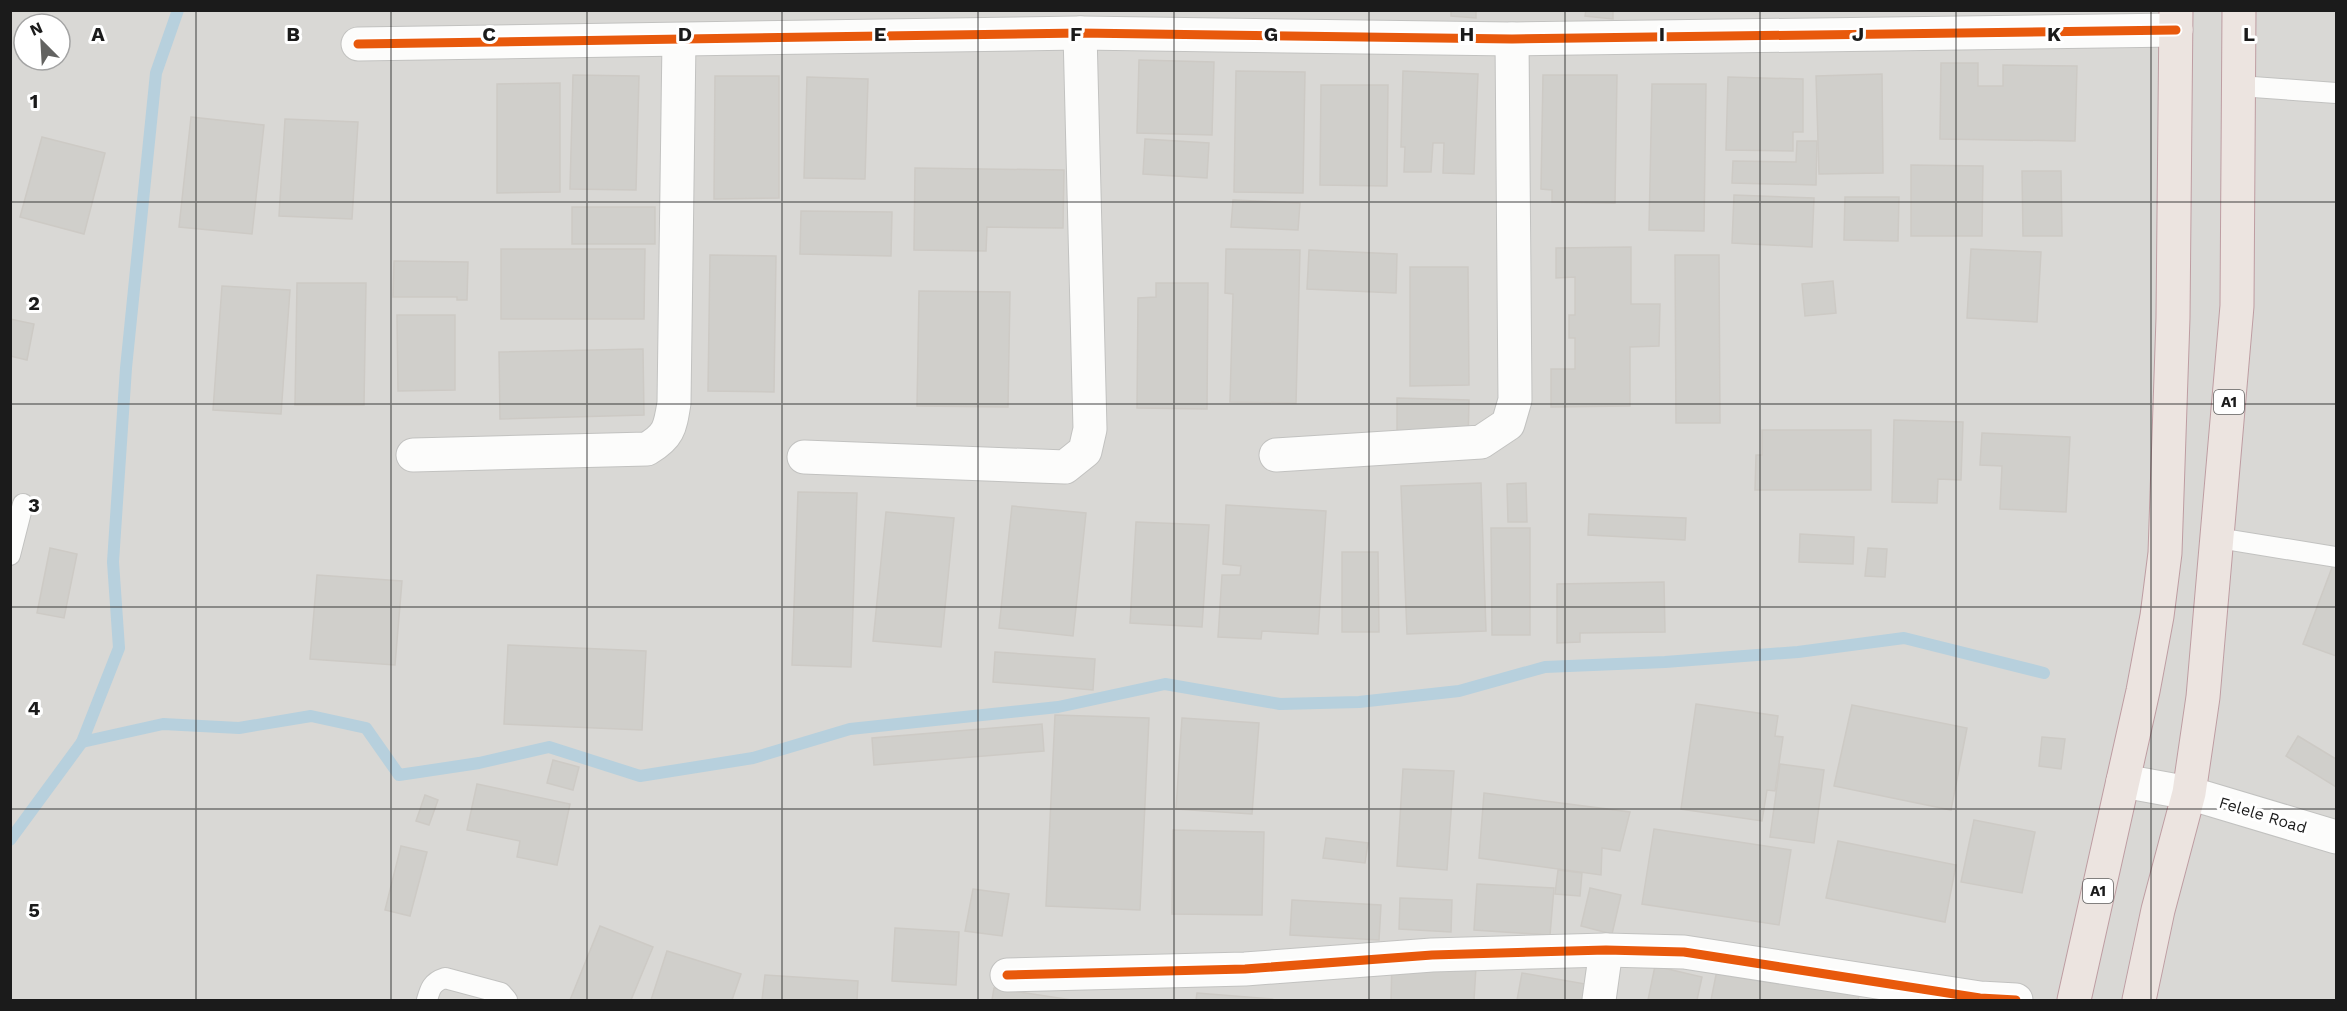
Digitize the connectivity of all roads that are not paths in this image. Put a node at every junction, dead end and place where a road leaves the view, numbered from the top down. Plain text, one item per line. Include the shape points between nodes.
1 (2239, 10) edge
2 (2176, 20) edge
3 (1080, 33) junction
4 (1512, 39) junction
5 (679, 40) junction
6 (358, 44) dead end
7 (2239, 86) junction
8 (2337, 93) edge
9 (413, 455) dead end
10 (1276, 455) dead end
11 (804, 458) dead end
12 (23, 504) dead end
13 (2218, 538) junction
14 (10, 555) edge
15 (2337, 557) edge
16 (2123, 781) junction
17 (2189, 792) junction
18 (2337, 837) edge
19 (1606, 950) junction
20 (1007, 975) dead end
21 (427, 1000) edge
22 (507, 1000) edge
23 (1599, 1000) edge
24 (2016, 1000) edge
25 (2074, 1000) edge
26 (2139, 1000) edge

1 - 7 highway, A1
2 - 4 street
2 - 16 highway, A1 via 2173,318 2165,553 2157,616
3 - 4 street
3 - 5 street
3 - 11 street via 1090,429 1085,452 1065,467
4 - 10 street via 1515,400 1508,424 1481,442
5 - 6 street
5 - 9 street via 674,404 670,428 661,441 647,449
7 - 8 lane
7 - 13 highway, A1 via 2237,306
12 - 14 lane
13 - 15 lane
13 - 17 highway, A1 via 2204,697
16 - 17 street, Felele Road
16 - 25 highway, A1
17 - 18 street, Felele Road
17 - 26 highway, A1
19 - 20 street via 1432,955 1245,969
19 - 23 street
19 - 24 street via 1684,952 1980,998
21 - 22 lane via 431,987 445,978 501,993

